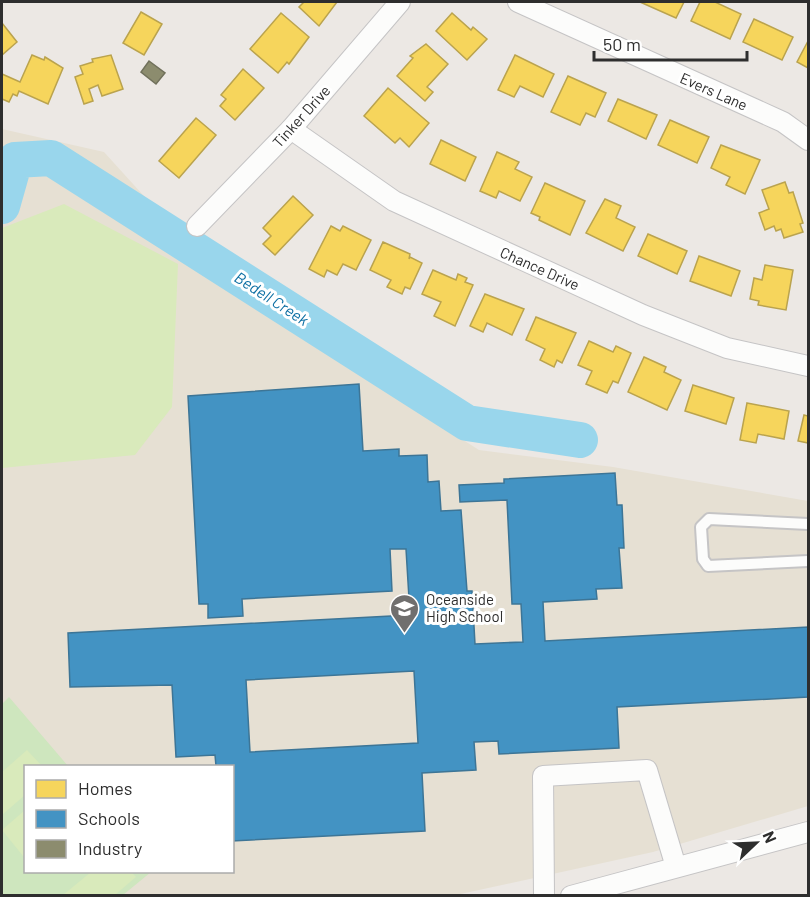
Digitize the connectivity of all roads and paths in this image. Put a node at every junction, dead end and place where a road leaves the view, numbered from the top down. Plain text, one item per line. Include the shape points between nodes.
1 (400, 2) edge
2 (518, 2) edge
3 (291, 129) junction
4 (808, 140) edge
5 (197, 226) dead end
6 (808, 366) edge
7 (808, 524) edge
8 (808, 561) edge
9 (808, 831) edge
10 (676, 867) junction
11 (544, 896) edge
12 (571, 896) edge

1 - 3 street, Tinker Drive
2 - 4 street, Evers Lane via 783,122
3 - 5 street, Tinker Drive
3 - 6 street, Chance Drive via 393,201 643,315 727,348
7 - 8 lane via 708,519 701,527 703,559 708,566
9 - 10 street
10 - 11 street via 647,770 543,776
10 - 12 street

